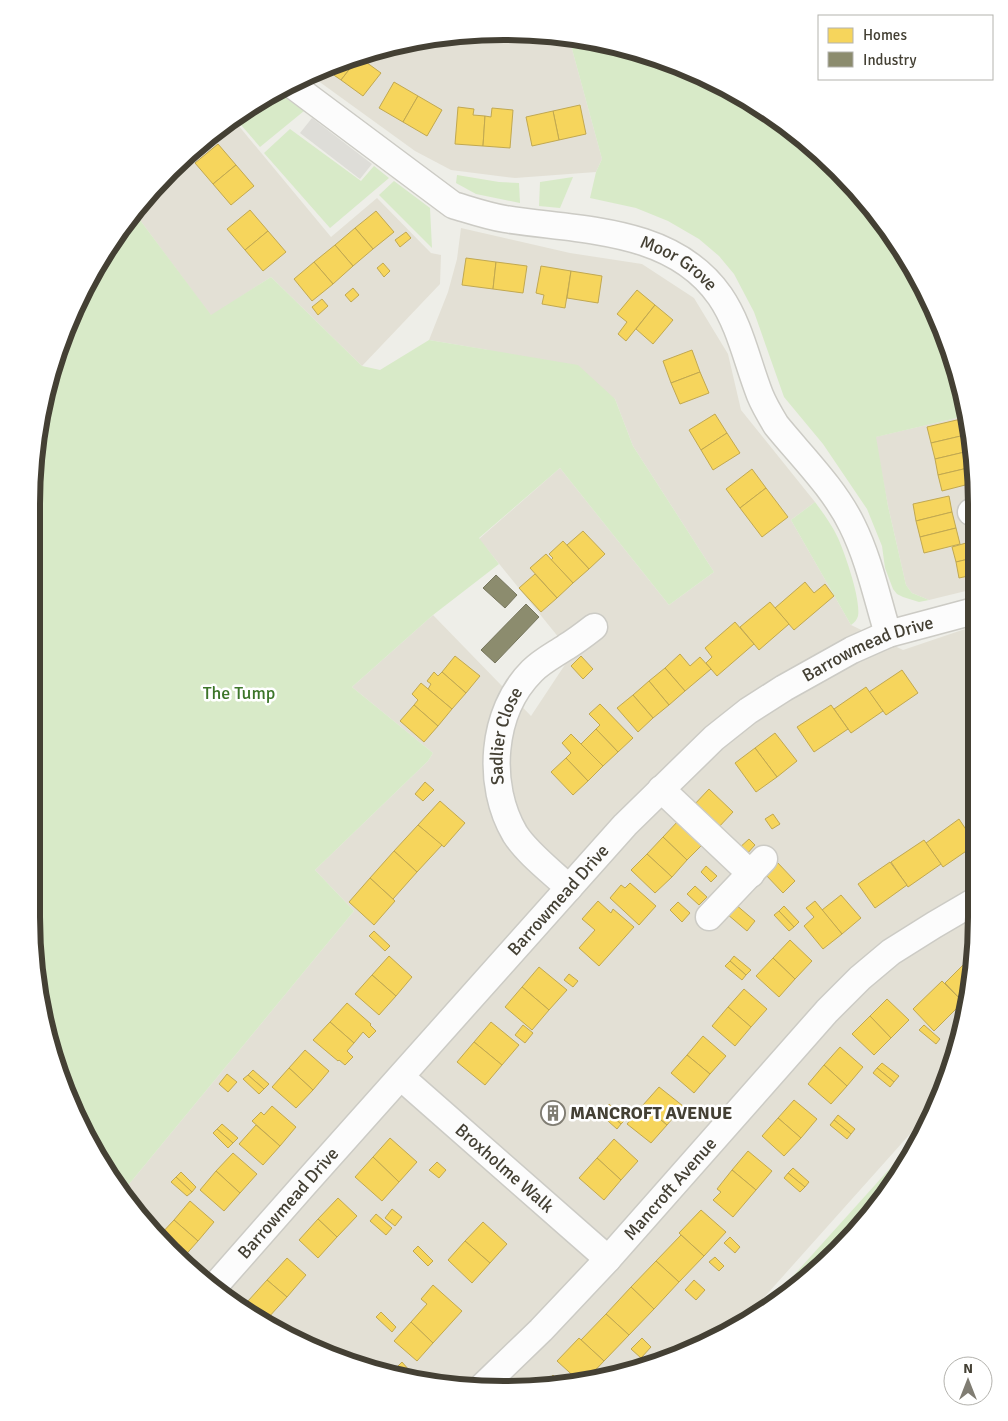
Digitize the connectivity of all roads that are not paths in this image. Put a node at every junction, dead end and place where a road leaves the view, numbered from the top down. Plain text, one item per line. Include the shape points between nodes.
1 (297, 89) edge
2 (968, 613) edge
3 (594, 627) dead end
4 (888, 634) junction
5 (661, 789) junction
6 (569, 888) junction
7 (968, 906) edge
8 (709, 917) dead end
9 (401, 1077) junction
10 (608, 1259) junction
11 (218, 1282) edge
12 (489, 1380) edge

1 - 4 street, Moor Grove via 453,205 504,219 640,240 686,262 704,276 729,311 760,396 772,418 838,501 852,525
2 - 4 street, Barrowmead Drive
3 - 6 street, Sadlier Close via 543,662 520,685 502,722 497,754 500,796 516,835
4 - 5 street, Barrowmead Drive via 820,667 748,711 714,738
5 - 6 street, Barrowmead Drive via 625,824
5 - 8 street via 758,866
6 - 9 street, Barrowmead Drive
7 - 10 street, Mancroft Avenue via 891,952 860,978
9 - 10 street, Broxholme Walk
9 - 11 street, Barrowmead Drive
10 - 12 street, Mancroft Avenue

